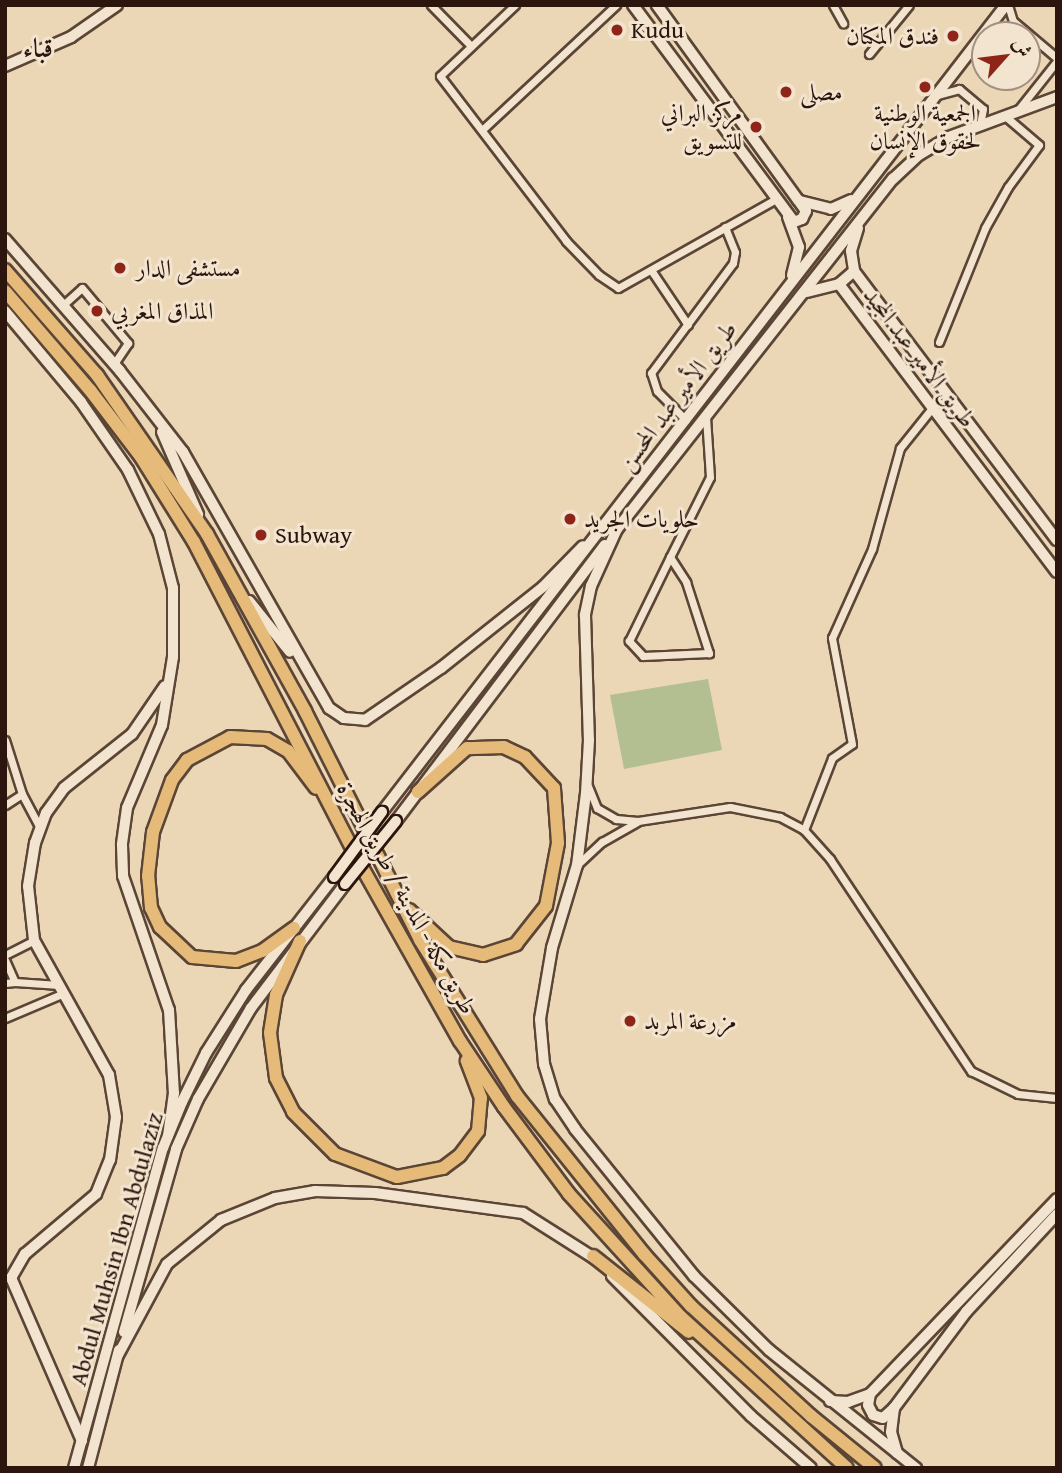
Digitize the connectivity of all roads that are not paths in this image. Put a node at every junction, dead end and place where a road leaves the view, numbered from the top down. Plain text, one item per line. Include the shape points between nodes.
1 (117, 5) edge
2 (431, 5) edge
3 (515, 5) edge
4 (616, 5) edge
5 (634, 5) edge
6 (657, 5) edge
7 (833, 5) edge
8 (909, 5) edge
9 (997, 5) edge
10 (1007, 5) edge
11 (995, 20) junction
12 (1013, 20) junction
13 (843, 23) dead end
14 (471, 46) junction
15 (869, 54) dead end
16 (1057, 60) edge
17 (5, 66) edge
18 (936, 95) junction
19 (1057, 97) edge
20 (1016, 113) junction
21 (1005, 116) junction
22 (980, 125) junction
23 (483, 129) junction
24 (858, 196) junction
25 (776, 199) junction
26 (798, 200) junction
27 (784, 210) junction
28 (860, 220) junction
29 (725, 228) junction
30 (5, 239) edge
31 (5, 270) edge
32 (651, 270) junction
33 (854, 271) junction
34 (789, 284) junction
35 (839, 284) junction
36 (5, 291) edge
37 (804, 294) junction
38 (63, 305) junction
39 (5, 311) edge
40 (688, 325) junction
41 (939, 342) dead end
42 (114, 364) junction
43 (932, 408) junction
44 (154, 414) junction
45 (706, 416) junction
46 (686, 420) junction
47 (605, 523) junction
48 (617, 529) junction
49 (207, 534) junction
50 (1057, 540) edge
51 (670, 557) junction
52 (1057, 572) edge
53 (235, 584) junction
54 (169, 680) junction
55 (314, 683) junction
56 (128, 737) junction
57 (5, 740) edge
58 (151, 748) junction
59 (587, 783) junction
60 (418, 792) junction
61 (22, 794) junction
62 (5, 805) edge
63 (336, 814) junction
64 (638, 821) junction
65 (40, 828) junction
66 (803, 830) junction
67 (577, 865) junction
68 (334, 877) joint
69 (345, 884) joint
70 (397, 897) junction
71 (294, 928) junction
72 (34, 940) junction
73 (299, 941) junction
74 (5, 957) edge
75 (15, 982) junction
76 (5, 983) edge
77 (62, 989) junction
78 (5, 1018) edge
79 (460, 1041) junction
80 (1057, 1098) edge
81 (168, 1136) junction
82 (1057, 1199) edge
83 (1057, 1214) edge
84 (593, 1256) junction
85 (715, 1350) junction
86 (118, 1355) junction
87 (870, 1394) junction
88 (829, 1401) junction
89 (894, 1408) junction
90 (82, 1440) junction
91 (92, 1453) junction
92 (897, 1454) junction
93 (797, 1456) junction
94 (74, 1468) edge
95 (88, 1468) edge
96 (96, 1468) edge
97 (799, 1468) edge
98 (811, 1468) edge
99 (847, 1468) edge
100 (875, 1468) edge
101 (916, 1468) edge

1 - 17 main road via 71,37
2 - 14 street
3 - 14 street
4 - 23 street
5 - 25 main road
6 - 26 main road
7 - 13 street
8 - 15 street
9 - 11 street
10 - 11 main road, طريق الأمير عبد المحسن
10 - 12 street
11 - 12 street
11 - 18 main road, طريق الأمير عبد المحسن
12 - 16 street
14 - 23 street via 440,76
16 - 20 street
18 - 22 street via 959,89 983,109
18 - 24 main road, طريق الأمير عبد المحسن
19 - 20 main road, طريق الأمير عبد المحسن
20 - 21 main road, طريق الأمير عبد المحسن
21 - 22 main road, طريق الأمير عبد المحسن
21 - 41 street via 1039,145 985,228
22 - 28 main road, طريق الأمير عبد المحسن via 919,155
23 - 32 street via 566,241 599,275 618,288
24 - 26 main road via 831,209
24 - 34 main road, طريق الأمير عبد المحسن
25 - 27 main road
25 - 29 street
26 - 27 main road via 806,211 802,219 794,222
27 - 34 main road via 799,247
28 - 33 main road via 851,251
28 - 37 main road, طريق الأمير عبد المحسن
29 - 32 street
29 - 40 street via 735,252 733,263
30 - 38 main road
31 - 49 highway via 97,375
32 - 40 street
33 - 35 main road, طريق الأمير عبد المجيد
33 - 50 main road, طريق الأمير عبد المجيد
34 - 46 main road, طريق الأمير عبد المحسن
35 - 37 main road
35 - 43 main road, طريق الأمير عبد المجيد
36 - 63 highway, طريق مكة - المدينة / طريق الهجرة via 97,399 194,542
37 - 45 main road, طريق الأمير عبد المحسن
38 - 42 main road
38 - 42 street via 82,288 128,343
39 - 54 main road via 80,402 128,470 159,534 173,588
40 - 46 street via 651,378 657,391
42 - 44 main road
43 - 52 main road, طريق الأمير عبد المجيد
43 - 66 street via 900,448 872,549 832,638 852,744 832,758
44 - 49 main road
44 - 55 main road via 183,452
45 - 48 main road, طريق الأمير عبد المحسن
45 - 51 street via 710,477
46 - 47 main road, طريق الأمير عبد المحسن
47 - 55 main road via 543,587 365,720 344,718 329,708
47 - 68 main road, طريق الأمير عبد المحسن, bridge
48 - 59 main road via 591,586 585,615
48 - 60 main road, طريق الأمير عبد المحسن
49 - 53 highway
51 - 51 street via 629,641 643,656 709,653 686,582
53 - 55 main road
53 - 70 highway, طريق مكة - المدينة / طريق الهجرة
54 - 56 main road
54 - 58 main road via 162,725
56 - 58 main road via 146,733
56 - 65 main road via 64,788
57 - 61 street
58 - 81 main road via 127,808 123,876 169,1010 175,1055
59 - 64 street via 604,816
59 - 67 main road
60 - 69 main road, طريق الأمير عبد المحسن, bridge
60 - 70 highway via 467,748 504,747 526,757 554,789 558,807 558,842 547,906 516,944 483,955 449,947
61 - 62 street
61 - 65 street
63 - 71 highway via 288,751 267,739 242,734 215,742 187,760 172,780 162,806 153,832 148,876 152,908 174,943 192,957 236,961 262,951
63 - 79 highway, طريق مكة - المدينة / طريق الهجرة
64 - 66 street via 730,807 780,817
64 - 67 street via 602,842
65 - 72 main road via 27,886
66 - 80 street via 830,859 971,1071 1018,1094
67 - 88 main road via 552,948 540,1019 544,1064 555,1100 631,1202 694,1276
68 - 71 main road, Abdul Muhsin Ibn Abdulaziz
69 - 73 main road, Abdul Muhsin Ibn Abdulaziz
70 - 100 highway, طريق مكة - المدينة / طريق الهجرة via 473,1030 517,1096 644,1254 744,1357
71 - 81 main road, Abdul Muhsin Ibn Abdulaziz via 246,990 206,1053
72 - 74 street
72 - 77 main road
73 - 79 highway via 276,995 270,1033 276,1078 293,1112 335,1154 397,1177 420,1176 460,1156 478,1130 481,1098
73 - 86 main road, Abdul Muhsin Ibn Abdulaziz via 251,1008 198,1099 176,1149
74 - 75 street
75 - 76 street
75 - 77 street
77 - 78 street
77 - 90 main road via 109,1075 116,1117 110,1160 96,1194 26,1254 12,1278
79 - 85 highway, طريق مكة - المدينة / طريق الهجرة via 569,1194
81 - 90 main road, Abdul Muhsin Ibn Abdulaziz
82 - 87 main road
83 - 89 main road via 966,1312
84 - 85 highway
84 - 86 main road via 523,1213 375,1194 314,1191 275,1198 221,1220 167,1264
84 - 93 main road via 722,1388
85 - 99 highway, طريق مكة - المدينة / طريق الهجرة
86 - 91 main road, Abdul Muhsin Ibn Abdulaziz
87 - 88 main road via 849,1402
87 - 89 main road via 868,1405 873,1415 884,1418
88 - 92 main road
89 - 92 main road via 891,1432
90 - 94 main road, Abdul Muhsin Ibn Abdulaziz
91 - 95 main road, Abdul Muhsin Ibn Abdulaziz
91 - 96 street
92 - 101 main road
93 - 97 street
93 - 98 main road

